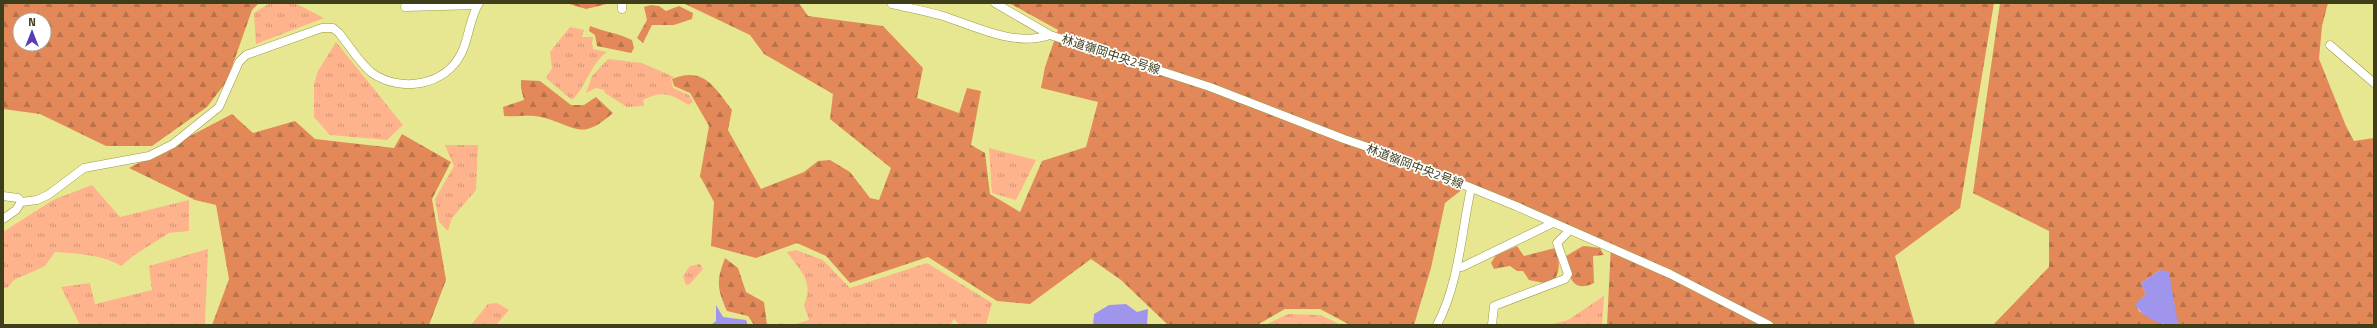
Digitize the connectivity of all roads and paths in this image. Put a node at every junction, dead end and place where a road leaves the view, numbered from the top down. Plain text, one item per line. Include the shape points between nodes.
1 (995, 3) edge
2 (478, 4) edge
3 (892, 4) edge
4 (405, 7) dead end
5 (1050, 35) junction
6 (2330, 45) dead end
7 (2374, 83) edge
8 (1471, 188) junction
9 (3, 196) edge
10 (21, 202) junction
11 (3, 219) edge
12 (1552, 223) junction
13 (1570, 230) junction
14 (1457, 266) junction
15 (1437, 325) edge
16 (1492, 325) edge
17 (1769, 325) edge

1 - 5 street
2 - 4 street
2 - 10 street via 462,53 448,70 433,80 408,85 389,82 371,72 332,28 314,30 246,55 239,62 219,107 173,144 149,156 84,168 48,195 37,200
3 - 5 street via 941,16 1000,36 1036,40
5 - 8 street, 林道嶺岡中央2号線 via 1210,87
6 - 7 street
8 - 12 street, 林道嶺岡中央2号線
8 - 14 street
9 - 10 street via 18,198
10 - 11 street via 16,210
12 - 13 street, 林道嶺岡中央2号線
12 - 14 street via 1462,267
13 - 16 street via 1557,243 1568,274 1565,279 1494,306
13 - 17 street, 林道嶺岡中央2号線 via 1670,274
14 - 15 street via 1455,282 1446,309

